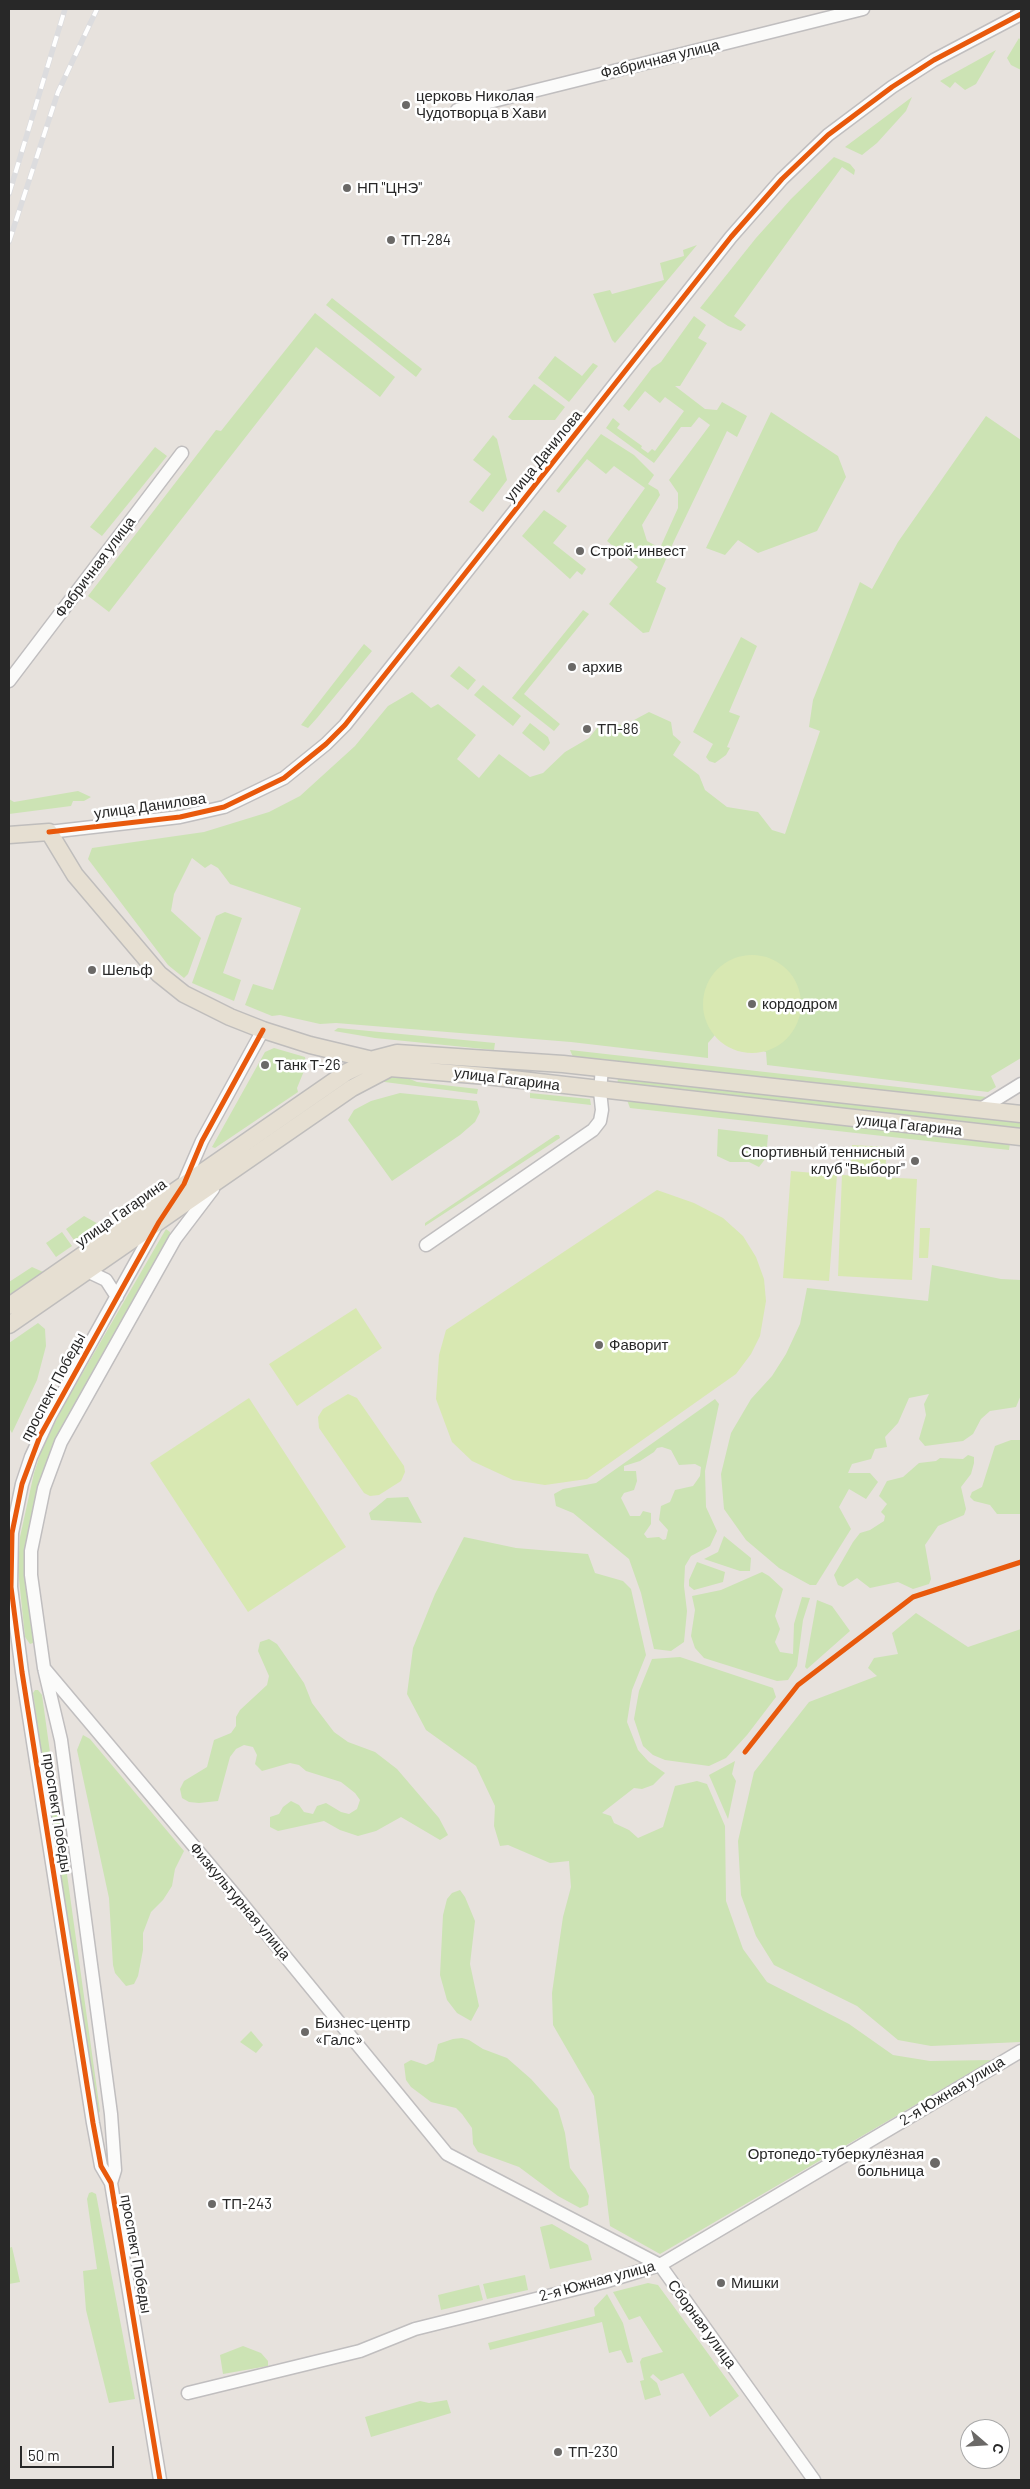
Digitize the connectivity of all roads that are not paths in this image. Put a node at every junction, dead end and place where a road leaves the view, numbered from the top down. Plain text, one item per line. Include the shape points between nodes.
1 (863, 9) edge
2 (1021, 14) edge
3 (457, 110) dead end
4 (182, 453) dead end
5 (9, 681) edge
6 (49, 832) junction
7 (9, 835) edge
8 (263, 1030) junction
9 (374, 1059) junction
10 (390, 1068) junction
11 (602, 1068) junction
12 (1021, 1084) edge
13 (600, 1091) junction
14 (979, 1110) junction
15 (1021, 1114) edge
16 (1021, 1137) edge
17 (224, 1176) junction
18 (184, 1184) junction
19 (140, 1214) junction
20 (159, 1222) junction
21 (176, 1237) junction
22 (426, 1245) dead end
23 (87, 1271) junction
24 (116, 1297) junction
25 (9, 1306) edge
26 (9, 1325) edge
27 (44, 1668) junction
28 (22, 1672) junction
29 (1021, 2051) edge
30 (447, 2154) joint
31 (111, 2183) junction
32 (660, 2265) junction
33 (188, 2393) dead end
34 (160, 2480) edge
35 (814, 2480) edge

1 - 3 street, Фабричная улица
2 - 6 street, улица Данилова via 892,87 828,136 782,179 731,237 376,686 344,724 307,760 284,778 205,813
4 - 5 street, Фабричная улица
6 - 7 main road
6 - 8 main road via 75,875 159,974 204,1005
8 - 9 main road
8 - 18 street, проспект Победы via 202,1141
9 - 10 main road
9 - 11 main road, улица Гагарина via 409,1052
9 - 18 main road, улица Гагарина via 347,1072
10 - 13 main road, улица Гагарина via 477,1075
10 - 17 main road, улица Гагарина via 352,1088
11 - 13 street
11 - 14 main road, улица Гагарина
12 - 14 street
13 - 16 main road, улица Гагарина
13 - 22 street via 602,1110 600,1121 593,1130
14 - 15 main road, улица Гагарина
17 - 20 main road, улица Гагарина
17 - 21 street, проспект Победы
18 - 19 main road, улица Гагарина
18 - 20 street, проспект Победы
19 - 20 street
19 - 25 main road, улица Гагарина
20 - 21 street via 175,1228
20 - 23 main road, улица Гагарина
20 - 24 street, проспект Победы
21 - 27 street, проспект Победы via 66,1434 44,1488 34,1536 31,1575
23 - 24 street via 106,1280
23 - 26 main road, улица Гагарина
24 - 28 street, проспект Победы via 40,1436 22,1484 12,1533 11,1558 11,1587
27 - 28 street
27 - 30 street, Физкультурная улица
27 - 31 street, проспект Победы via 61,1740 111,2114 115,2170
28 - 31 street, проспект Победы via 93,2123 101,2166
29 - 32 street, 2-я Южная улица
30 - 32 street, Сборная улица
31 - 34 street, проспект Победы
32 - 33 street, 2-я Южная улица via 432,2324 360,2351
32 - 35 street, Сборная улица

